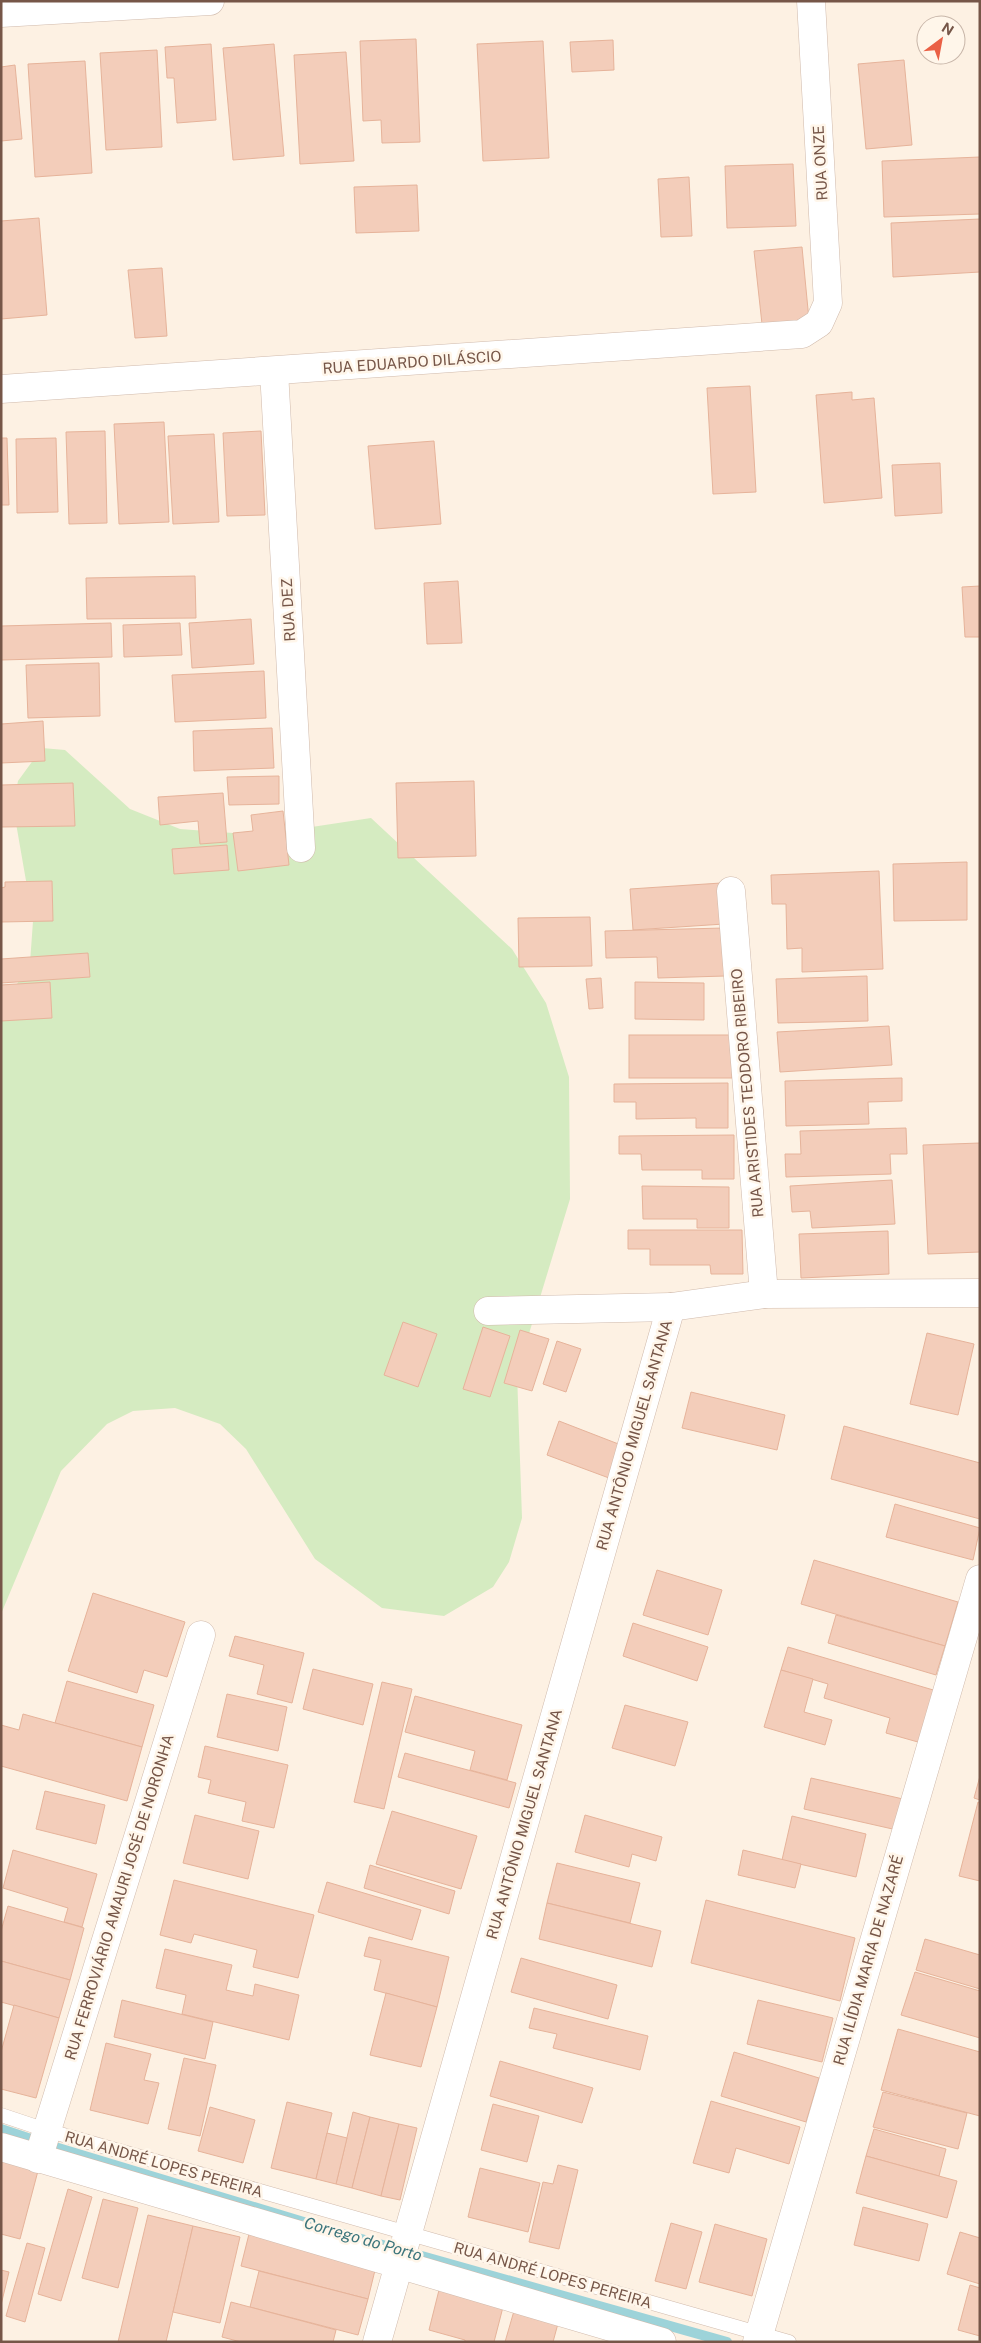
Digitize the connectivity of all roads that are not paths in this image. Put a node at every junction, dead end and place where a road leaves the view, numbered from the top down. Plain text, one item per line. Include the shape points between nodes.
1 (210, 1) edge
2 (811, 1) edge
3 (1, 13) edge
4 (819, 324) joint
5 (274, 371) junction
6 (1, 389) edge
7 (301, 848) dead end
8 (731, 891) dead end
9 (980, 1293) edge
10 (764, 1294) junction
11 (671, 1307) junction
12 (488, 1311) dead end
13 (980, 1579) edge
14 (201, 1635) dead end
15 (1, 2115) edge
16 (46, 2130) junction
17 (1, 2147) edge
18 (38, 2159) junction
19 (407, 2233) junction
20 (398, 2265) junction
21 (758, 2337) edge
22 (376, 2342) edge
23 (662, 2342) edge
24 (789, 2342) edge

1 - 3 street
2 - 4 street, RUA ONZE via 828,303
4 - 5 street, RUA EDUARDO DILÁSCIO via 802,334
5 - 6 street, RUA EDUARDO DILÁSCIO
5 - 7 street, RUA DEZ
8 - 10 street, RUA ARISTIDES TEODORO RIBEIRO
9 - 10 street
10 - 11 street
11 - 12 street
11 - 19 street, RUA ANTÔNIO MIGUEL SANTANA
13 - 21 street, RUA ILÍDIA MARIA DE NAZARÉ
14 - 16 street, RUA FERROVIÁRIO AMAURI JOSÉ DE NORONHA
15 - 16 lane, RUA ANDRÉ LOPES PEREIRA
16 - 18 street, RUA FERROVIÁRIO AMAURI JOSÉ DE NORONHA
16 - 19 lane, RUA ANDRÉ LOPES PEREIRA
17 - 18 street, RUA ANDRÉ LOPES PEREIRA
18 - 20 street, RUA ANDRÉ LOPES PEREIRA
19 - 20 street, RUA ANTÔNIO MIGUEL SANTANA
19 - 21 lane, RUA ANDRÉ LOPES PEREIRA
20 - 22 street, RUA ANTÔNIO MIGUEL SANTANA
20 - 23 street, RUA ANDRÉ LOPES PEREIRA
21 - 24 lane, RUA ANDRÉ LOPES PEREIRA

